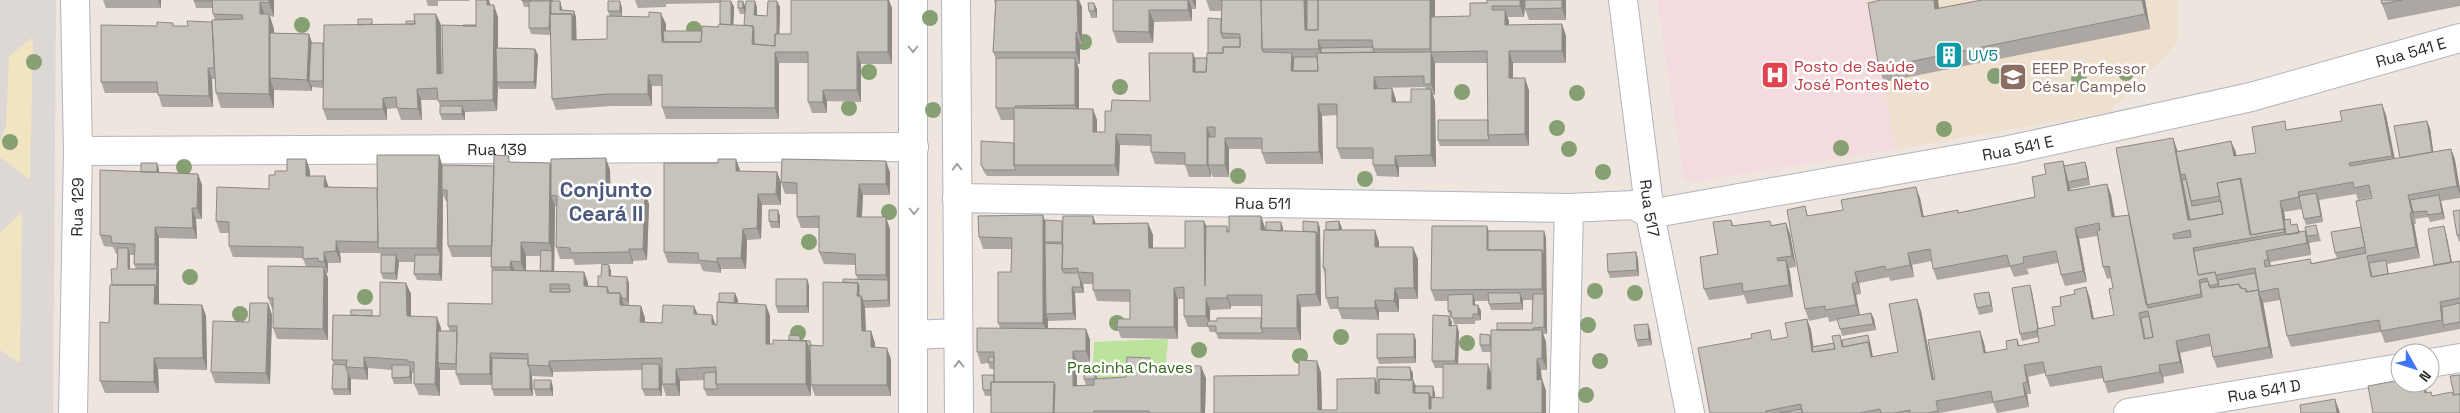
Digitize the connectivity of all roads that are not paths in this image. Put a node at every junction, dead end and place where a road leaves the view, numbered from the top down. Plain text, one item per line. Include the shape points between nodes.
1 (75, 0) edge
2 (913, 0) edge
3 (956, 0) edge
4 (1624, 0) edge
5 (2460, 38) edge
6 (914, 147) junction
7 (78, 151) junction
8 (957, 198) junction
9 (1569, 208) junction
10 (1650, 214) junction
11 (958, 334) junction
12 (914, 335) junction
13 (2460, 358) edge
14 (2440, 361) edge
15 (2390, 370) edge
16 (73, 413) edge
17 (913, 413) edge
18 (959, 413) edge
19 (1564, 413) edge
20 (1690, 413) edge
21 (2128, 413) edge

1 - 7 street, Rua 129
2 -> 6 street
8 -> 3 street
4 - 10 street, Rua 517
5 - 10 street, Rua 541 E via 2251,97 2019,148
6 - 7 street, Rua 139
6 -> 12 street
7 - 16 street, Rua 129
8 - 9 street, Rua 511
8 - 11 street
9 - 10 street via 1634,205
9 - 19 street
10 - 20 street, Rua 517
11 - 12 street
18 -> 11 street
12 - 17 street
13 - 14 street
15 - 21 street, Rua 541 D

